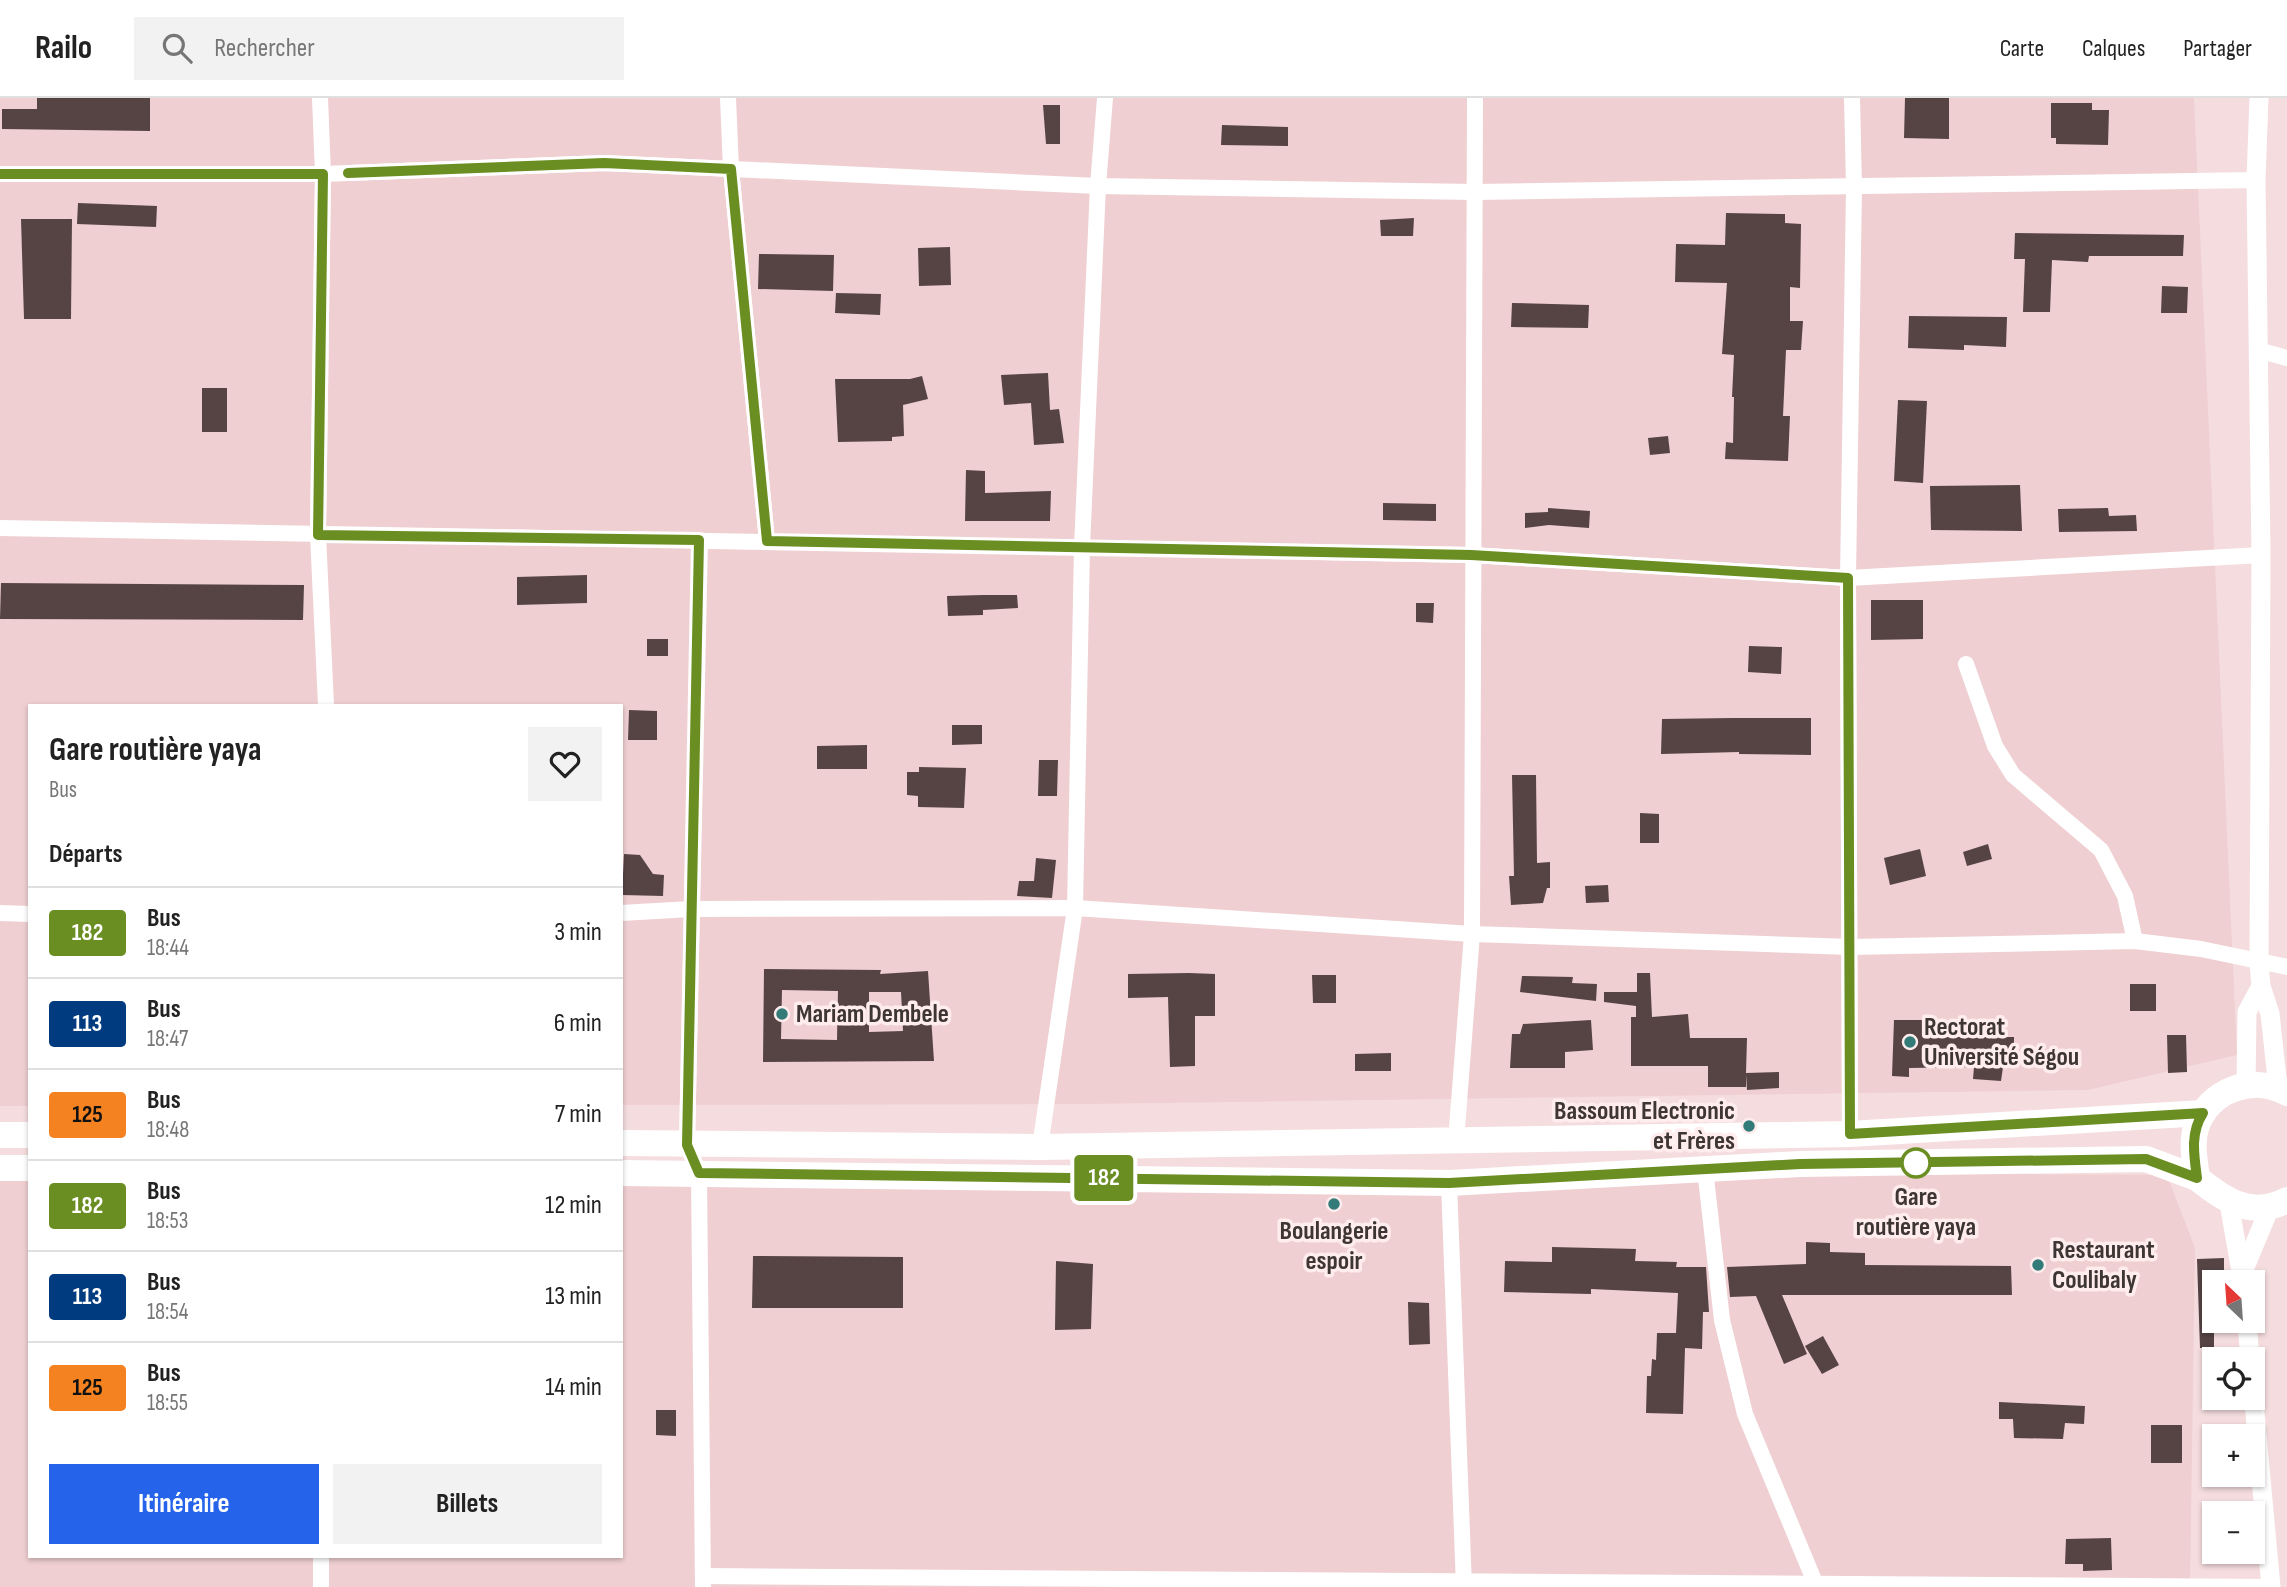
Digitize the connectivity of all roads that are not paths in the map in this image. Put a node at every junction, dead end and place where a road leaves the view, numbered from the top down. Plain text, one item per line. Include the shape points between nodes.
1 (320, 98) edge
2 (728, 98) edge
3 (1105, 98) edge
4 (1475, 98) edge
5 (1852, 98) edge
6 (2259, 98) edge
7 (731, 169) junction
8 (0, 174) edge
9 (323, 174) junction
10 (2256, 180) junction
11 (1098, 186) junction
12 (1854, 187) junction
13 (1474, 192) junction
14 (2258, 350) junction
15 (2287, 358) edge
16 (0, 528) edge
17 (318, 535) junction
18 (699, 540) junction
19 (767, 541) junction
20 (1082, 547) junction
21 (1471, 555) junction
22 (2261, 555) junction
23 (1848, 578) junction
24 (1966, 664) dead end
25 (326, 704) edge
26 (1075, 908) junction
27 (691, 909) junction
28 (0, 913) edge
29 (623, 913) edge
30 (28, 914) edge
31 (1472, 934) junction
32 (2135, 941) junction
33 (1851, 947) junction
34 (2259, 962) junction
35 (2287, 967) edge
36 (2261, 986) junction
37 (2246, 1084) junction
38 (2282, 1090) edge
39 (2203, 1113) junction
40 (1850, 1134) junction
41 (0, 1135) edge
42 (28, 1135) edge
43 (1456, 1141) junction
44 (623, 1143) edge
45 (687, 1145) junction
46 (1040, 1147) junction
47 (0, 1168) edge
48 (28, 1168) edge
49 (1705, 1169) junction
50 (623, 1172) edge
51 (699, 1173) junction
52 (2197, 1178) junction
53 (1449, 1183) junction
54 (2229, 1203) junction
55 (2279, 1203) edge
56 (2242, 1270) edge
57 (2247, 1270) edge
58 (2255, 1410) edge
59 (321, 1558) edge
60 (703, 1581) edge
61 (1465, 1585) edge
62 (1816, 1585) junction
63 (321, 1587) edge
64 (2271, 1587) edge

1 - 9 street
2 - 7 street
3 - 11 street
4 - 13 street
5 - 12 street
6 - 10 street
7 - 9 street via 604,163
7 - 11 street
7 - 19 street
8 - 9 street
9 - 17 street
10 - 12 street
10 - 14 street
11 - 13 street
11 - 20 street
12 - 13 street
12 - 23 street
13 - 21 street
14 - 15 street
14 - 22 street
16 - 17 street
17 - 18 street
17 - 25 street
18 - 19 street
18 - 27 street
19 - 20 street
20 - 21 street
20 - 26 street
21 - 23 street
21 - 31 street
22 - 23 street
22 - 34 street
23 - 33 street
24 - 32 street via 1994,746 2013,775 2101,850 2125,896
26 - 27 street
26 - 31 street
26 - 46 street
27 - 29 street
27 - 45 street
28 - 30 street
31 - 33 street
31 - 43 street
32 - 33 street
32 - 34 street
33 - 40 street
34 - 35 street
34 - 36 street
36 - 37 street via 2247,1012
36 - 38 street
37 - 38 highway
37 - 39 highway via 2225,1092
39 - 40 highway
39 - 52 highway via 2194,1140
40 - 43 highway
41 - 42 highway
43 - 46 highway
44 - 45 highway
45 - 46 highway
45 - 51 street
47 - 48 highway
49 - 52 highway via 2146,1159
49 - 53 highway
49 - 62 street via 1722,1320 1745,1414
50 - 51 highway
51 - 53 highway
51 - 60 street
52 - 54 highway
53 - 61 street
54 - 55 highway via 2249,1208
54 - 56 street
55 - 57 street
58 - 64 street
59 - 63 street
60 - 61 street
61 - 62 street
62 - 64 street

